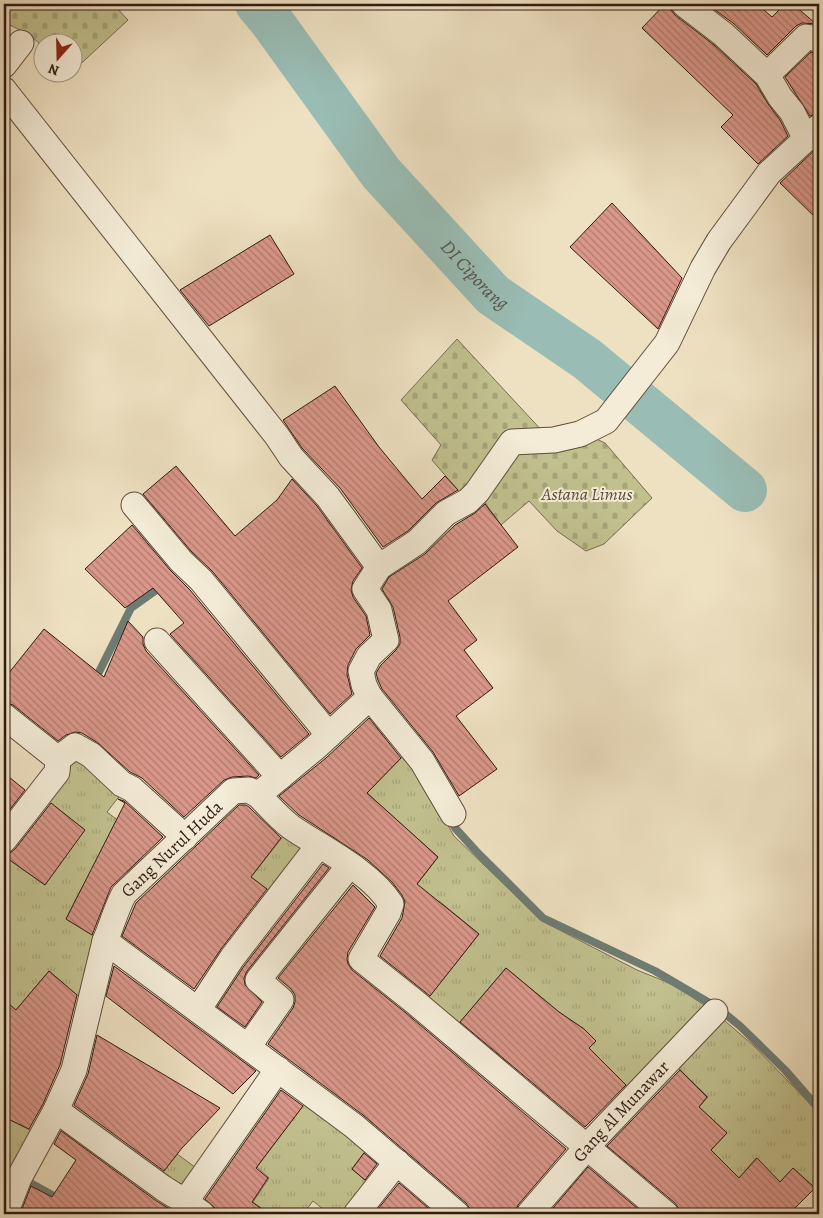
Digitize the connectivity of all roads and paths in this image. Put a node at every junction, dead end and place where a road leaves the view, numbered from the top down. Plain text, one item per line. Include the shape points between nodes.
1 (684, 4) edge
2 (819, 40) edge
3 (20, 43) dead end
4 (4, 65) edge
5 (767, 75) junction
6 (4, 90) edge
7 (813, 133) edge
8 (134, 504) dead end
9 (379, 567) junction
10 (157, 641) dead end
11 (370, 697) junction
12 (4, 716) edge
13 (328, 735) junction
14 (58, 759) junction
15 (280, 777) junction
16 (258, 795) junction
17 (453, 814) dead end
18 (185, 837) junction
19 (4, 840) edge
20 (319, 845) junction
21 (349, 866) junction
22 (105, 941) junction
23 (198, 1010) junction
24 (715, 1012) dead end
25 (248, 1047) junction
26 (278, 1069) junction
27 (56, 1110) junction
28 (587, 1148) junction
29 (397, 1162) junction
30 (180, 1199) junction
31 (5, 1214) edge
32 (202, 1214) edge
33 (356, 1214) edge
34 (457, 1214) edge
35 (529, 1214) edge
36 (666, 1214) edge

1 - 5 street via 723,34
2 - 5 street via 806,37
3 - 4 street
5 - 7 street via 780,97
6 - 9 street via 278,436 291,458 328,497
7 - 9 street via 769,173 719,241 667,343 606,421 580,434 554,440 512,442 468,501 446,513 418,542
8 - 13 street
9 - 11 street via 365,589 379,610 386,640 369,656 361,671
10 - 15 street
11 - 13 street
11 - 17 street via 422,761
12 - 14 street
13 - 15 street
14 - 18 street via 75,746 91,755
14 - 19 street via 57,772
15 - 16 street
16 - 18 street, Gang Nurul Huda via 248,790 233,791
16 - 20 street via 289,825
18 - 22 street, Gang Nurul Huda via 124,894 114,912
20 - 21 street
20 - 23 street via 232,958
21 - 25 street via 258,980 281,1000
21 - 28 street via 377,886 390,904 361,959
22 - 23 street
22 - 27 street, Gang Nurul Huda via 74,1070
23 - 25 street
24 - 28 street, Gang Al Munawar
25 - 26 street
26 - 29 street
26 - 30 street via 190,1195
27 - 30 street
27 - 31 street, Gang Nurul Huda via 19,1178
28 - 35 street, Gang Al Munawar
28 - 36 street
29 - 33 street
29 - 34 street
30 - 32 street

